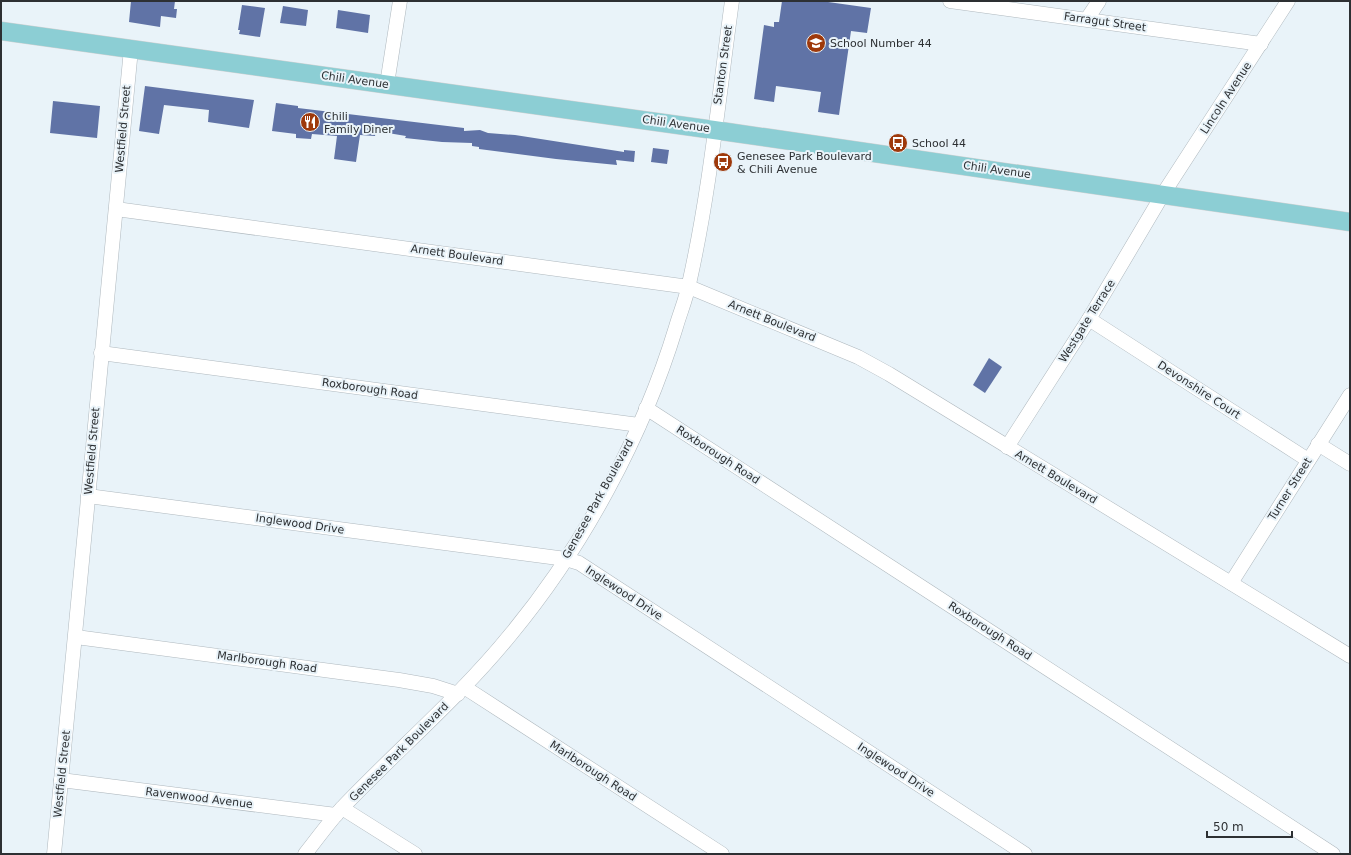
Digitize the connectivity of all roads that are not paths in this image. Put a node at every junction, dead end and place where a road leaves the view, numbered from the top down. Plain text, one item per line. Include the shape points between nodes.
1 (400, 1) edge
2 (732, 1) edge
3 (950, 1) edge
4 (1099, 1) edge
5 (1288, 1) edge
6 (1087, 19) junction
7 (1, 31) edge
8 (1260, 44) junction
9 (131, 49) junction
10 (387, 84) junction
11 (714, 130) junction
12 (1163, 194) junction
13 (116, 209) junction
14 (1349, 220) edge
15 (689, 287) junction
16 (1089, 320) junction
17 (101, 352) junction
18 (1350, 395) edge
19 (646, 408) junction
20 (639, 425) junction
21 (1318, 444) junction
22 (1007, 447) junction
23 (1308, 460) junction
24 (1350, 464) edge
25 (88, 496) junction
26 (566, 559) junction
27 (1231, 584) junction
28 (76, 637) junction
29 (1350, 656) edge
30 (461, 691) junction
31 (61, 780) junction
32 (339, 811) junction
33 (54, 854) edge
34 (305, 854) edge
35 (415, 854) edge
36 (722, 854) edge
37 (1025, 854) edge
38 (1333, 854) edge

1 - 10 street
2 - 11 street, Stanton Street
3 - 6 street, Farragut Street
4 - 6 street
5 - 8 street, Lincoln Avenue
6 - 8 street, Farragut Street
7 - 9 main road, Chili Avenue
8 - 12 street, Lincoln Avenue
9 - 10 main road, Chili Avenue
9 - 13 street, Westfield Street
10 - 11 main road, Chili Avenue
11 - 12 main road, Chili Avenue
11 - 15 street, Genesee Park Boulevard
12 - 14 main road, Chili Avenue
12 - 16 street, Westgate Terrace
13 - 15 street, Arnett Boulevard
13 - 17 street, Westfield Street
15 - 19 street, Genesee Park Boulevard via 667,356
15 - 22 street, Arnett Boulevard via 858,357
16 - 22 street, Westgate Terrace
16 - 23 street, Devonshire Court
17 - 20 street, Roxborough Road
17 - 25 street, Westfield Street
18 - 21 street, Turner Street
19 - 20 street, Genesee Park Boulevard
19 - 38 street, Roxborough Road
20 - 26 street, Genesee Park Boulevard via 610,483
21 - 23 street, Turner Street
21 - 24 street
22 - 27 street, Arnett Boulevard
23 - 27 street, Turner Street
25 - 26 street, Inglewood Drive
25 - 28 street, Westfield Street
26 - 30 street, Genesee Park Boulevard via 513,632
26 - 37 street, Inglewood Drive via 586,568
27 - 29 street, Arnett Boulevard
28 - 30 street, Marlborough Road via 399,680
28 - 31 street, Westfield Street
30 - 32 street, Genesee Park Boulevard
30 - 36 street, Marlborough Road
31 - 32 street, Ravenwood Avenue
31 - 33 street, Westfield Street
32 - 34 street, Genesee Park Boulevard
32 - 35 street, Ravenwood Avenue

